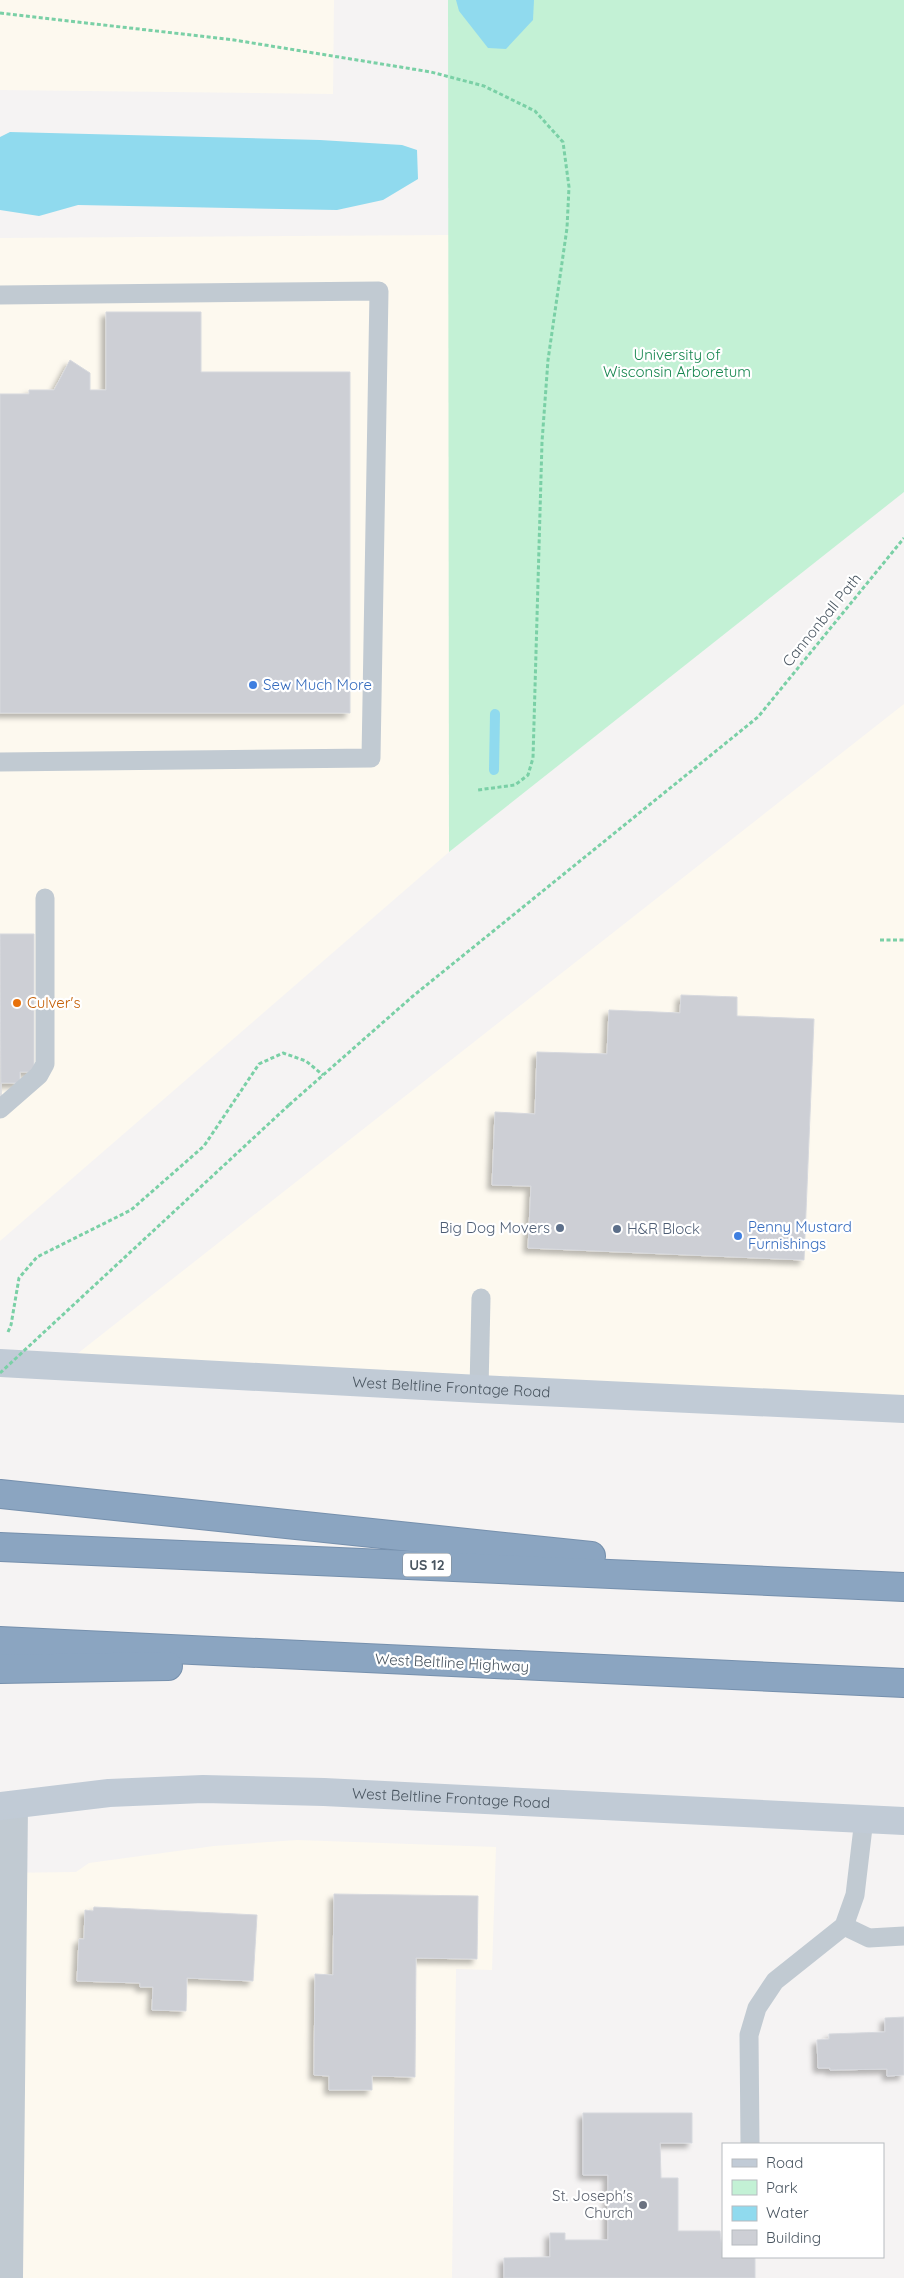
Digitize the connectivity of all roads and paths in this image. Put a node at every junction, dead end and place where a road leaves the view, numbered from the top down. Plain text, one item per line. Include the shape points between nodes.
1 (0, 13) edge
2 (0, 296) edge
3 (904, 538) edge
4 (0, 762) edge
5 (478, 790) dead end
6 (45, 898) dead end
7 (880, 940) dead end
8 (904, 940) edge
9 (323, 1076) junction
10 (0, 1108) edge
11 (481, 1298) dead end
12 (8, 1334) dead end
13 (0, 1363) edge
14 (0, 1373) edge
15 (478, 1389) junction
16 (904, 1409) edge
17 (0, 1494) edge
18 (0, 1547) edge
19 (853, 1584) junction
20 (904, 1587) edge
21 (0, 1641) edge
22 (416, 1662) junction
23 (0, 1669) edge
24 (904, 1683) edge
25 (7, 1805) edge
26 (864, 1819) junction
27 (904, 1821) edge
28 (844, 1926) junction
29 (904, 1936) edge
30 (750, 2143) edge
31 (9, 2278) edge

1 - 5 path via 234,40 431,72 484,86 535,111 563,142 569,186 567,228 548,360 542,442 533,758 528,775 514,785
2 - 4 lane via 379,291 371,758
3 - 9 path, Cannonball Path via 758,717 413,996
6 - 10 lane via 45,1064 40,1076
7 - 8 path
9 - 12 path via 306,1061 283,1053 259,1064 204,1146 131,1210 37,1257 19,1278
9 - 14 path, Cannonball Path, bridge
11 - 15 lane
13 - 15 street, West Beltline Frontage Road
15 - 16 street, West Beltline Frontage Road
17 - 19 highway
18 - 19 highway, US 12
19 - 20 highway, US 12
21 - 22 highway, West Beltline Highway
22 - 23 highway
22 - 24 highway, West Beltline Highway
25 - 26 street, West Beltline Frontage Road via 108,1793 203,1789
25 - 31 street
26 - 27 street, West Beltline Frontage Road
26 - 28 lane via 855,1895
28 - 29 lane via 869,1938
28 - 30 lane via 775,1981 757,2008 749,2035

